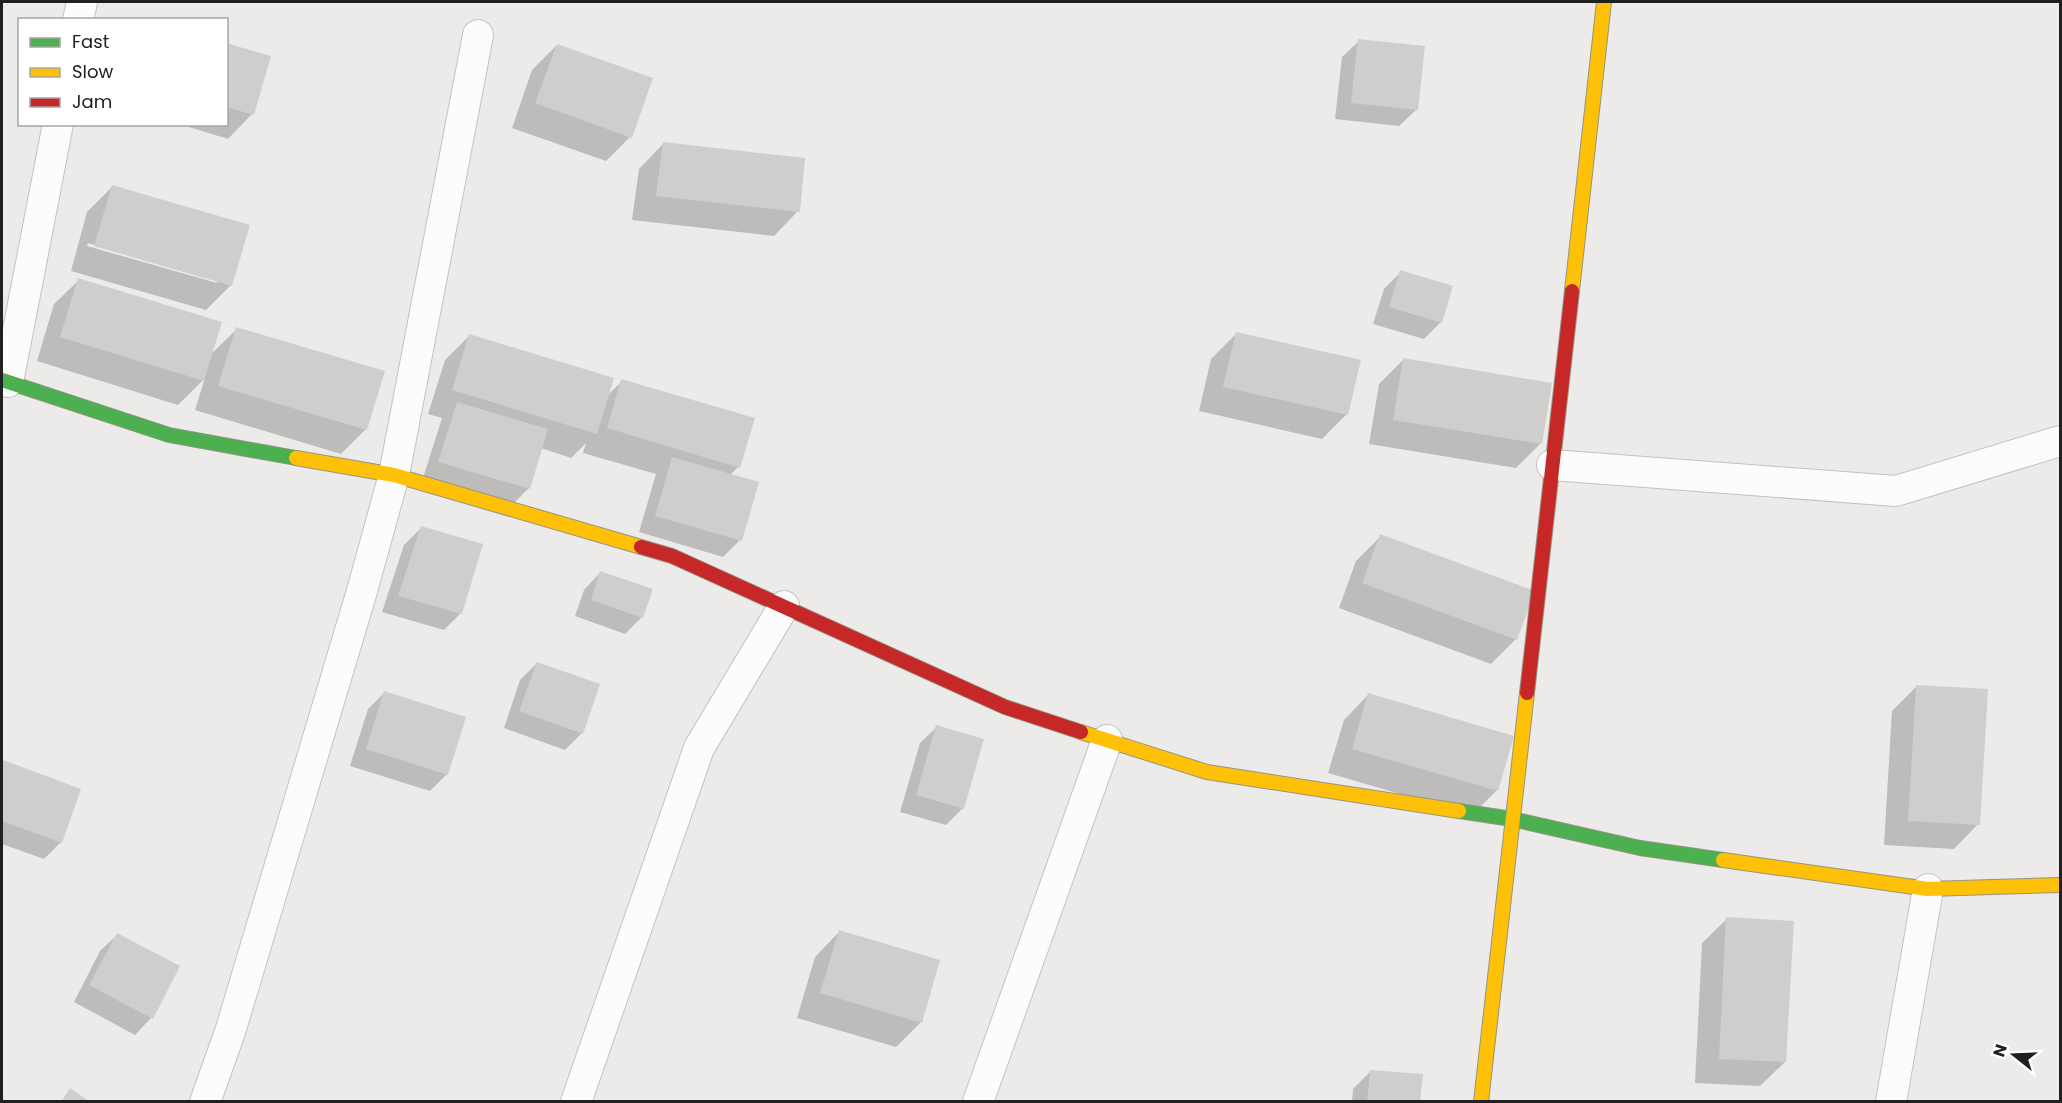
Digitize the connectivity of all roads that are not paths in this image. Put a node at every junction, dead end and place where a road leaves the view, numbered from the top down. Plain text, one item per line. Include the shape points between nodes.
1 (82, 2) edge
2 (1604, 2) edge
3 (78, 18) edge
4 (478, 35) dead end
5 (58, 126) edge
6 (5, 381) edge
7 (2061, 441) edge
8 (1552, 465) junction
9 (394, 475) junction
10 (784, 606) junction
11 (1107, 740) junction
12 (1512, 819) junction
13 (2061, 885) edge
14 (1928, 889) junction
15 (205, 1101) edge
16 (576, 1101) edge
17 (978, 1101) edge
18 (1481, 1101) edge
19 (1891, 1101) edge

1 - 3 street
2 - 8 street
4 - 9 street
5 - 6 street
6 - 9 street via 169,435
7 - 8 street via 1896,490
8 - 12 street
9 - 10 street via 672,556
9 - 15 street via 234,1020
10 - 11 street via 1005,707
10 - 16 street via 699,748
11 - 12 street via 1207,772
11 - 17 street
12 - 14 street via 1640,848
12 - 18 street
13 - 14 street
14 - 19 street

